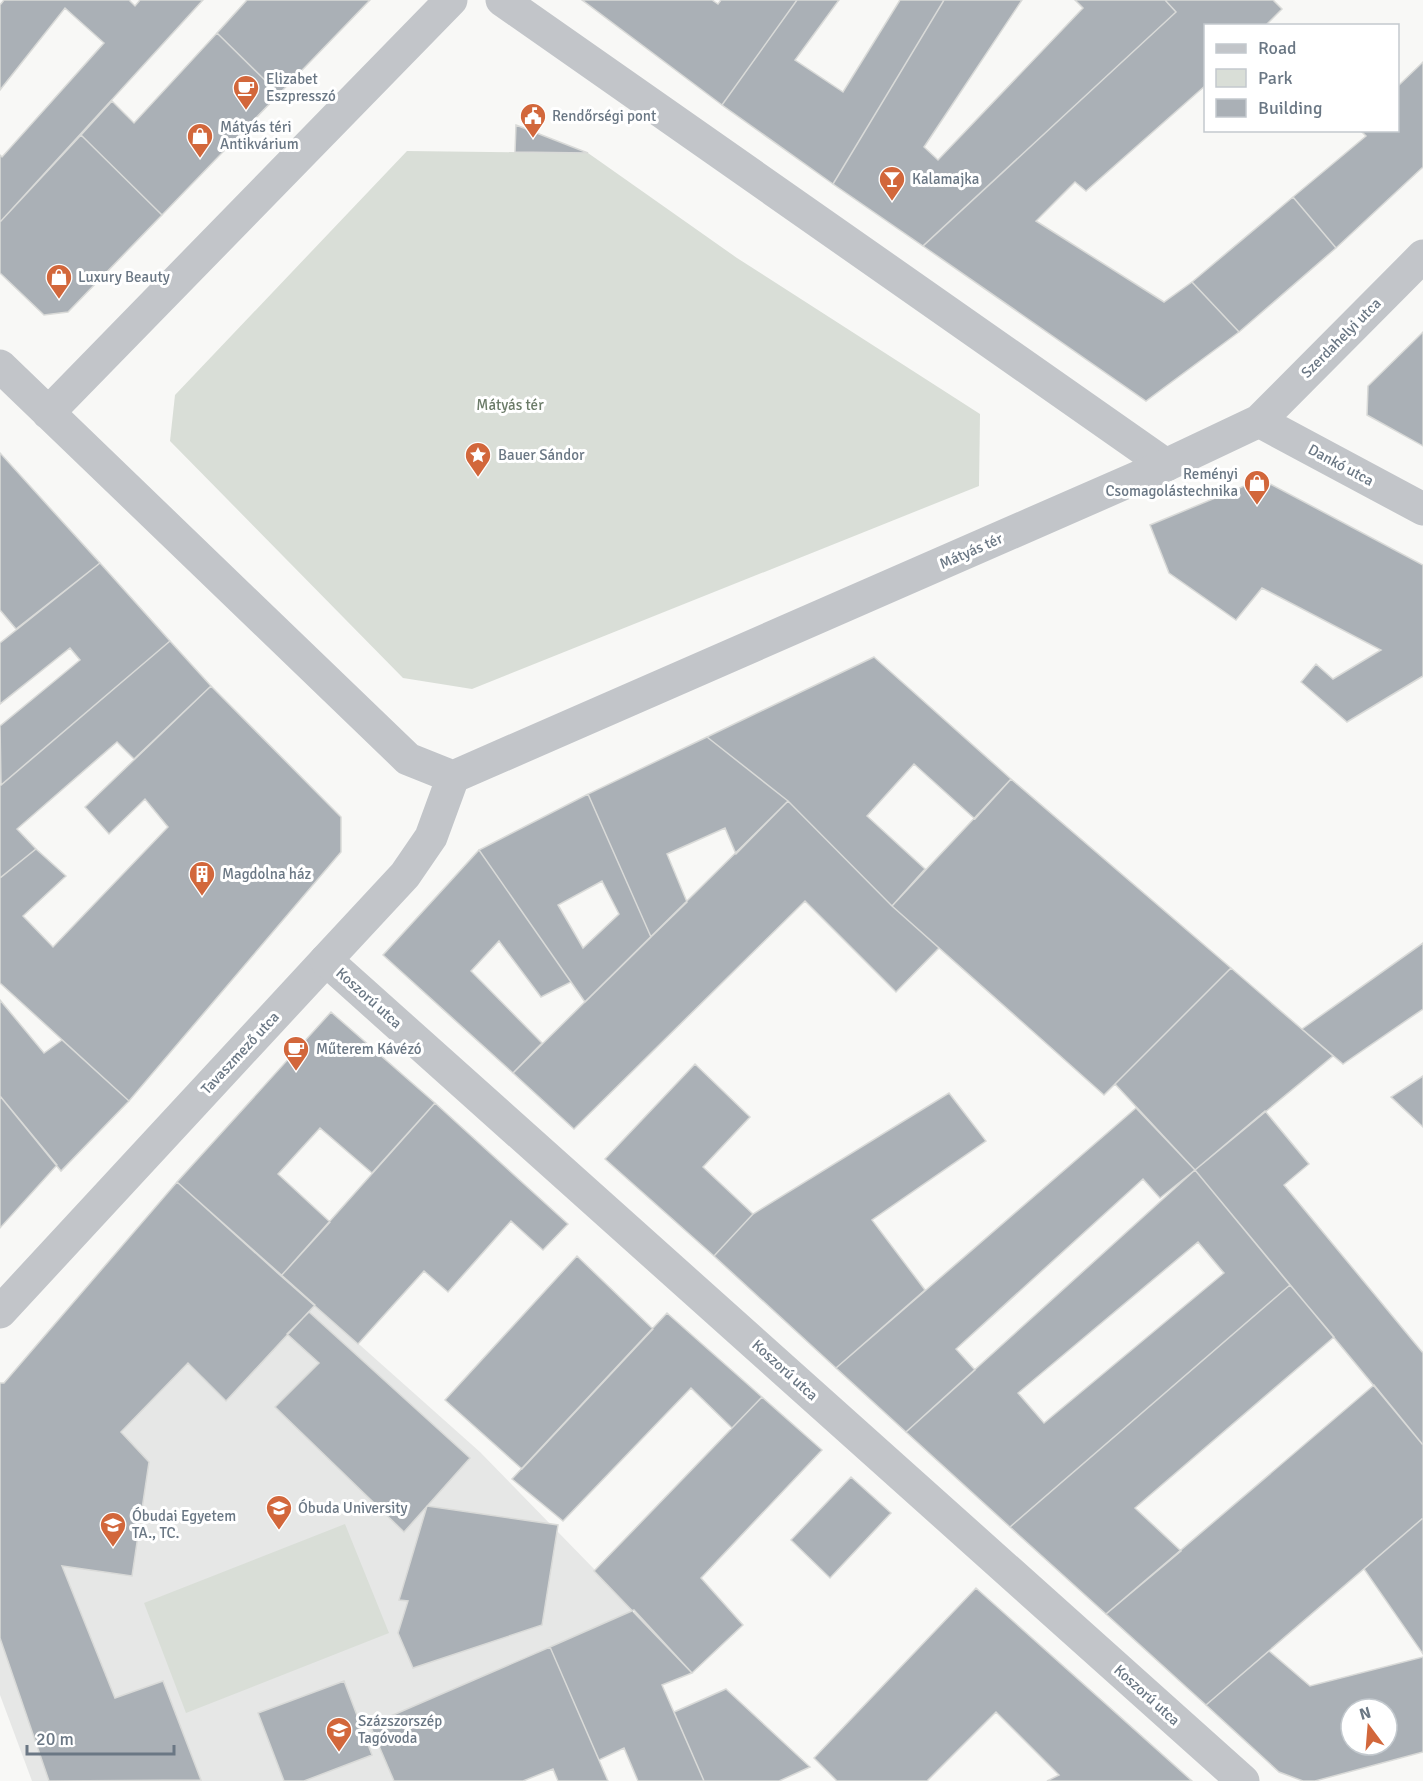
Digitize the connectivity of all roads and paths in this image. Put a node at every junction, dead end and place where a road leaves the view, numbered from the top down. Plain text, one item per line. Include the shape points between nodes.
1 (451, 0) edge
2 (502, 0) edge
3 (1423, 256) edge
4 (3, 373) edge
5 (48, 413) junction
6 (1259, 421) junction
7 (1166, 465) junction
8 (1423, 509) edge
9 (453, 777) junction
10 (326, 960) junction
11 (0, 1312) edge
12 (1243, 1781) edge

1 - 5 street
2 - 7 street
3 - 6 street, Szerdahelyi utca
4 - 5 street
5 - 9 street via 408,759
6 - 7 street, Mátyás tér
6 - 8 street, Dankó utca
7 - 9 street, Mátyás tér
9 - 10 street, Tavaszmező utca via 431,837 405,875
10 - 11 street, Tavaszmező utca
10 - 12 street, Koszorú utca

